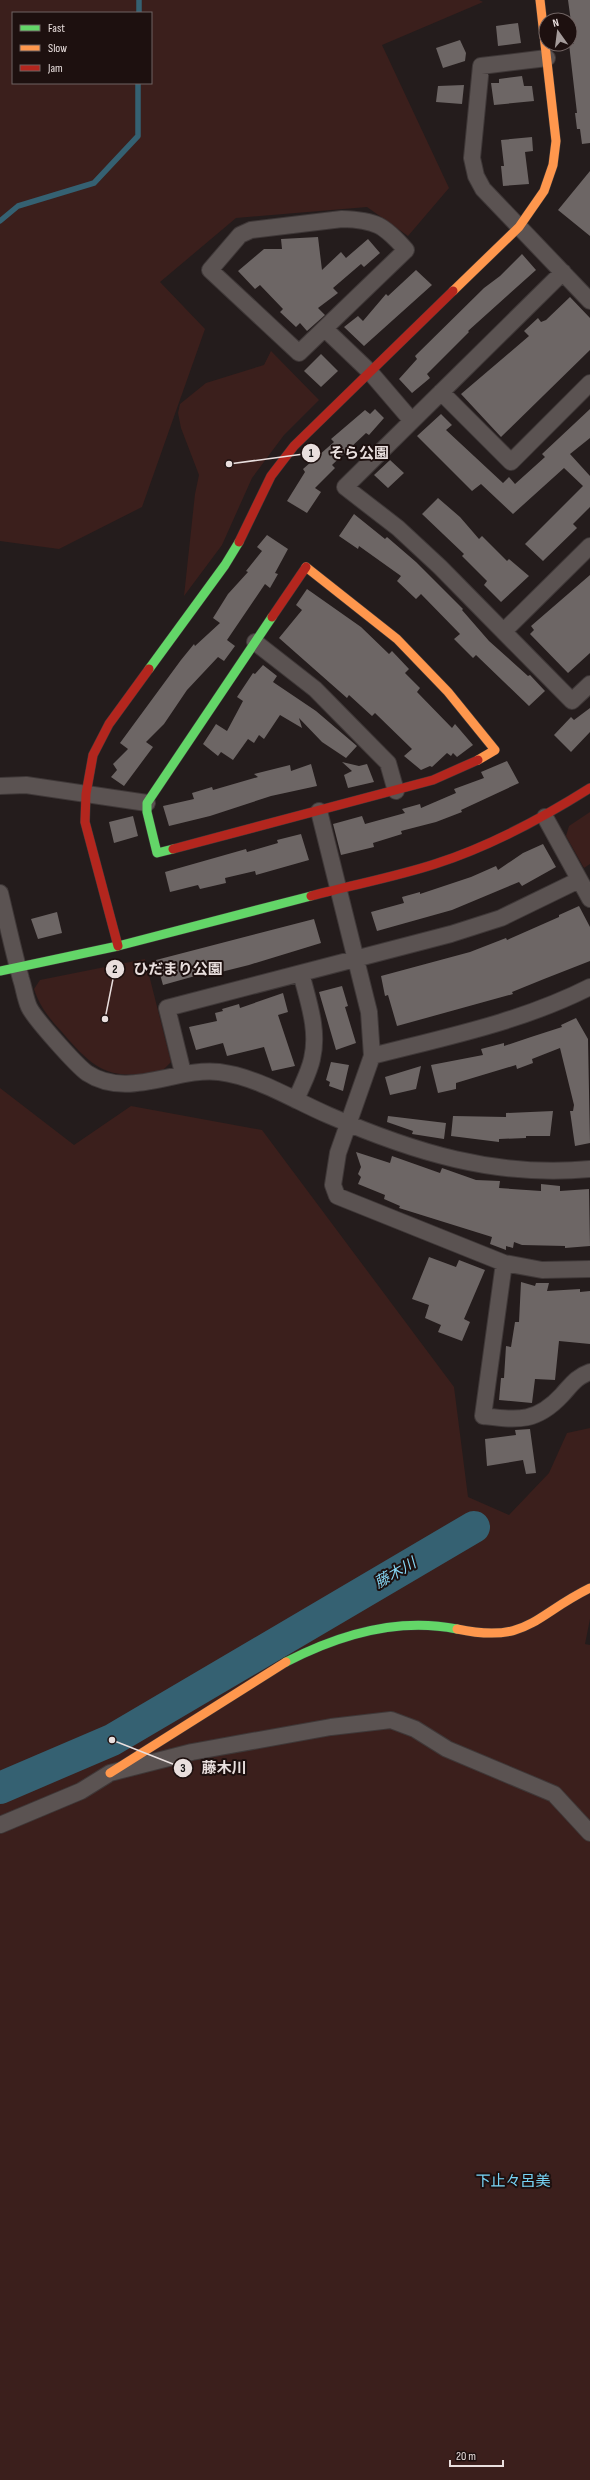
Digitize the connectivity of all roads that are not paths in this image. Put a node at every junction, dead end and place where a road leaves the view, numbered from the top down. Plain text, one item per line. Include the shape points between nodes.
1 (540, 0) edge
2 (547, 58) junction
3 (519, 227) junction
4 (563, 272) junction
5 (590, 301) edge
6 (325, 329) junction
7 (370, 372) junction
8 (590, 383) edge
9 (441, 392) junction
10 (412, 421) junction
11 (590, 546) edge
12 (504, 631) junction
13 (255, 642) junction
14 (590, 684) edge
15 (0, 786) edge
16 (590, 788) edge
17 (396, 791) junction
18 (86, 794) junction
19 (147, 803) junction
20 (319, 811) junction
21 (545, 817) junction
22 (579, 880) junction
23 (339, 889) junction
24 (0, 895) edge
25 (590, 899) edge
26 (118, 946) junction
27 (355, 959) junction
28 (18, 967) junction
29 (0, 971) edge
30 (301, 973) junction
31 (590, 987) edge
32 (372, 1056) junction
33 (183, 1073) junction
34 (296, 1100) junction
35 (348, 1124) junction
36 (590, 1169) edge
37 (504, 1263) junction
38 (590, 1269) edge
39 (590, 1372) edge
40 (590, 1588) edge
41 (110, 1773) junction
42 (0, 1825) edge
43 (590, 1833) edge

1 - 2 street
2 - 3 street via 556,141 553,165 544,191
2 - 3 street via 481,66 472,158 474,170 483,189
3 - 4 street
3 - 7 street
4 - 5 street
4 - 9 street
6 - 6 street via 299,353 210,270 240,235 251,230 342,219 359,219 389,230 406,250
6 - 7 street
7 - 10 street
7 - 18 street via 294,446 271,476 225,565 109,724 93,755
8 - 9 street via 511,462
9 - 10 street
10 - 12 street via 345,487 398,528
11 - 12 street
12 - 14 street via 572,701
13 - 17 street via 315,689 388,763
13 - 17 street via 306,566 397,639 448,692 495,750 433,780
13 - 19 street
15 - 18 street via 26,785
16 - 21 street
17 - 20 street
18 - 19 street
18 - 26 street via 85,822
19 - 20 street via 157,853
20 - 23 street
21 - 22 street
21 - 23 street via 491,843 436,864
22 - 25 street
22 - 27 street via 501,918
23 - 26 street
23 - 27 street
24 - 28 street
26 - 28 street
27 - 30 street
27 - 32 street via 369,1012
28 - 29 street
28 - 33 street via 30,1008 77,1065 89,1074 121,1084 139,1083
30 - 33 street via 167,1008
30 - 34 street via 315,1030 315,1045 312,1060
31 - 32 street via 501,1024
32 - 35 street
33 - 34 street via 219,1072 249,1079
34 - 35 street
35 - 36 street via 422,1152 489,1167 566,1171
35 - 37 street via 338,1153 333,1185 337,1196
37 - 38 street via 542,1270
37 - 39 street via 483,1416 518,1420 536,1415 550,1406 580,1375
40 - 41 street via 538,1623 502,1635 418,1626 362,1632 321,1644 276,1666
41 - 42 street via 81,1791
41 - 43 street via 200,1751 331,1727 390,1720 415,1729 447,1749 554,1794

